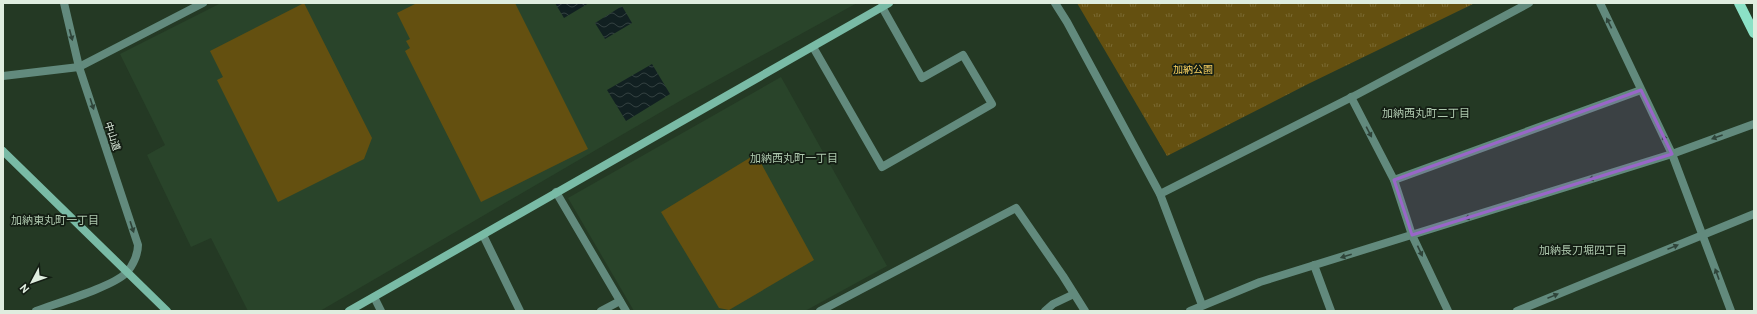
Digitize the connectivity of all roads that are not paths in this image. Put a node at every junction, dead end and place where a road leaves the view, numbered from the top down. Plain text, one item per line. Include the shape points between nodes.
1 (64, 3) edge
2 (203, 3) edge
3 (1055, 3) edge
4 (1529, 3) edge
5 (1600, 3) edge
6 (1739, 3) edge
7 (885, 5) edge
8 (1754, 33) edge
9 (813, 46) junction
10 (80, 67) junction
11 (3, 76) edge
12 (1641, 90) junction
13 (1351, 97) junction
14 (1754, 124) edge
15 (3, 151) edge
16 (1672, 154) junction
17 (1394, 180) junction
18 (556, 192) junction
19 (1160, 194) junction
20 (1754, 214) edge
21 (483, 235) junction
22 (1412, 235) junction
23 (1702, 235) junction
24 (1314, 265) junction
25 (127, 272) junction
26 (1074, 294) junction
27 (374, 297) junction
28 (620, 301) junction
29 (1202, 305) junction
30 (36, 311) edge
31 (167, 311) edge
32 (349, 311) edge
33 (381, 311) edge
34 (520, 311) edge
35 (601, 311) edge
36 (626, 311) edge
37 (820, 311) edge
38 (1045, 311) edge
39 (1085, 311) edge
40 (1190, 311) edge
41 (1331, 311) edge
42 (1448, 311) edge
43 (1517, 311) edge
44 (1730, 311) edge

1 -> 10 street, 中山道
2 - 10 street
3 - 19 street
4 - 13 street
12 -> 5 street
6 - 8 main road
7 - 9 street
7 - 9 street via 922,78 963,55 992,104 882,167
9 - 18 street
10 - 11 street
10 -> 25 street, 中山道 via 138,245 138,254
16 -> 12 street
12 - 17 street
13 -> 17 street
13 - 19 street
14 -> 16 street
15 - 25 street
16 -> 22 street
16 - 23 street
17 - 22 street
18 - 21 street
18 - 28 street
19 - 29 street
20 - 23 street
21 - 27 street
21 - 34 street
22 -> 24 street
22 -> 42 street
43 -> 23 street
44 -> 23 street
24 - 29 street via 1260,282
24 - 41 street
25 - 30 street via 112,283
25 - 31 street
26 - 37 street via 1016,208
26 - 38 street
26 - 39 street
27 - 32 street
27 - 33 street
28 - 35 street
28 - 36 street
29 - 40 street

